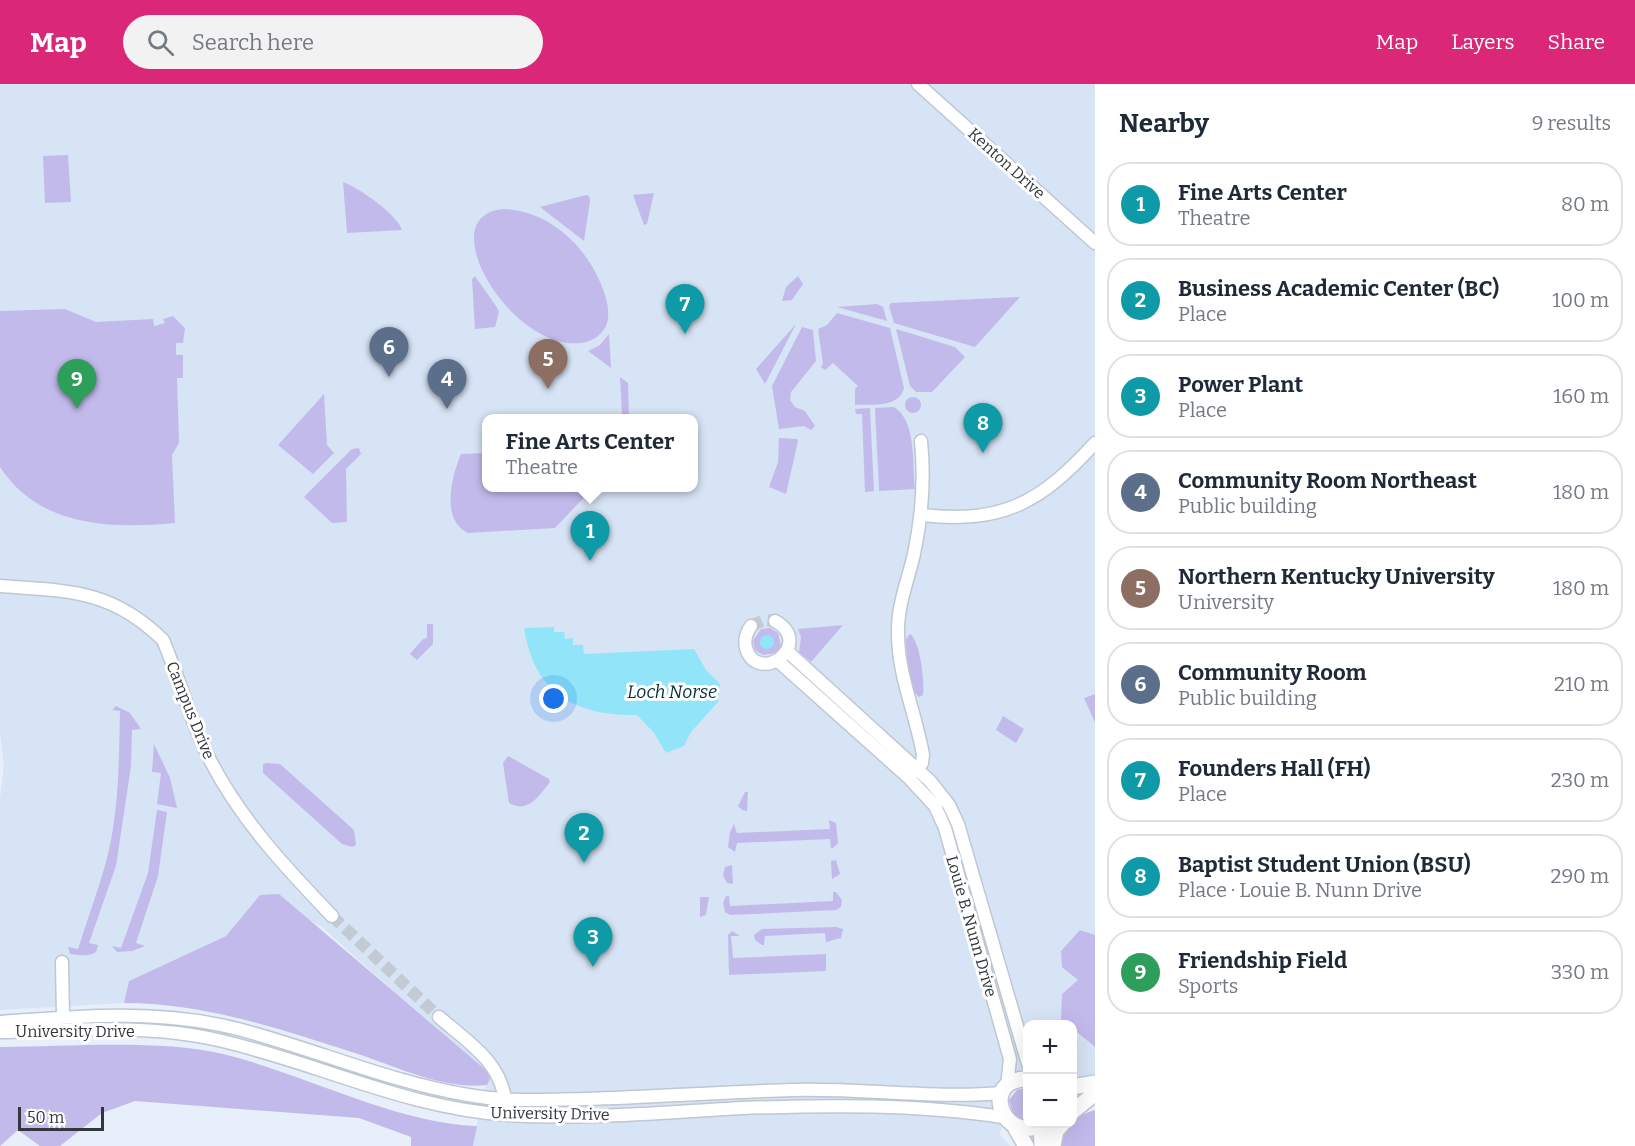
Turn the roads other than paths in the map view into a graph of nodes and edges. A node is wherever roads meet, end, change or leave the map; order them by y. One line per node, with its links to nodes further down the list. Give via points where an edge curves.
1 (918, 84): 2 (street, Kenton Drive)
2 (1095, 243)
3 (921, 441): 5 (street)
4 (1095, 443): 5 (street, via 1047,490 1018,506 980,516)
5 (922, 515): 11 (street, via 898,629 902,676 923,755)
6 (0, 586): 12 (street, Campus Drive, via 62,591 100,599 128,611 157,634 180,679 208,755 231,794 259,837)
7 (775, 621): 9 (street, via 786,631)
8 (751, 626): 10 (street, via 745,639 749,654 765,664)
9 (787, 651): 10 (street); 11 (street, Louie B. Nunn Drive)
10 (778, 661): 11 (street, Louie B. Nunn Drive)
11 (912, 773): 18 (street, Louie B. Nunn Drive, via 930,782 949,805 958,824); 21 (street, Louie B. Nunn Drive, via 945,828 1010,1059)
12 (332, 916)
13 (62, 962): 14 (street)
14 (63, 1017): 16 (street, University Drive); 24 (street, University Drive, via 133,1015 237,1029 419,1084)
15 (439, 1017): 24 (street, via 486,1058 502,1078)
16 (0, 1022)
17 (0, 1032): 26 (street, University Drive, via 188,1034 245,1046 413,1099)
18 (1023, 1047)
19 (1023, 1079): 21 (main road, University Drive, via 1015,1080)
20 (1077, 1088): 22 (main road)
21 (1005, 1089): 24 (street, University Drive, via 926,1094 834,1089); 27 (main road, via 999,1108)
22 (1094, 1090): 23 (main road); 25 (main road)
23 (1077, 1098)
24 (506, 1100): 26 (street)
25 (1077, 1107)
26 (507, 1115): 27 (street, University Drive, via 830,1106)
27 (1002, 1117): 31 (main road)
28 (1033, 1128): 31 (main road)
29 (1042, 1128): 33 (main road)
30 (1059, 1128): 34 (main road)
31 (1016, 1129): 32 (main road)
32 (1026, 1146)
33 (1042, 1146)
34 (1053, 1146)

